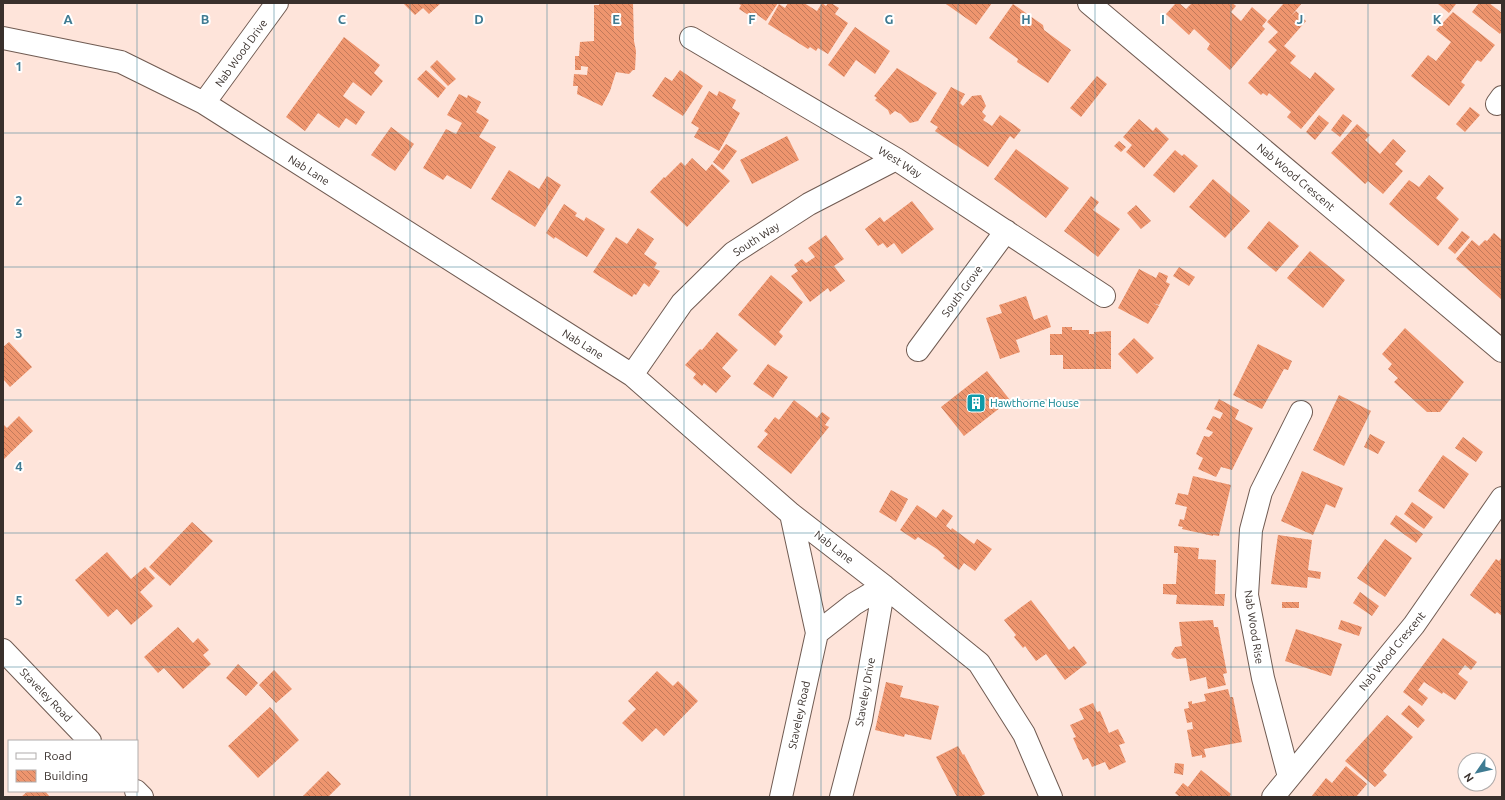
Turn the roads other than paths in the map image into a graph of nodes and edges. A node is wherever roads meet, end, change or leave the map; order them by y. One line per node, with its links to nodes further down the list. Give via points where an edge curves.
1 (277, 3): 5 (street, Nab Wood Drive)
2 (1089, 3): 10 (street, Nab Wood Crescent)
3 (3, 38): 5 (street, Nab Lane, via 121,62)
4 (691, 38): 6 (street, West Way)
5 (204, 103): 11 (street, Nab Lane)
6 (896, 159): 7 (street, West Way); 11 (street, South Way, via 809,204 733,253 682,303)
7 (1006, 231): 8 (street, West Way); 9 (street, South Grove)
8 (1104, 296)
9 (918, 350)
10 (1502, 351)
11 (632, 375): 14 (street, Nab Lane)
12 (1301, 412): 19 (street, Nab Wood Rise, via 1262,492 1250,530 1247,595 1263,678)
13 (1502, 498): 19 (street, Nab Wood Crescent, via 1414,625)
14 (791, 514): 15 (street, Nab Lane); 16 (street, Staveley Road)
15 (884, 586): 16 (street, via 854,604); 21 (street, Staveley Drive, via 861,720); 22 (street, Nab Lane, via 979,663 1024,734)
16 (817, 633): 20 (street, Staveley Road)
17 (3, 650): 18 (street, Staveley Road)
18 (89, 740)
19 (1289, 777): 23 (street, Nab Wood Crescent)
20 (781, 797)
21 (841, 797)
22 (1051, 797)
23 (1273, 797)

